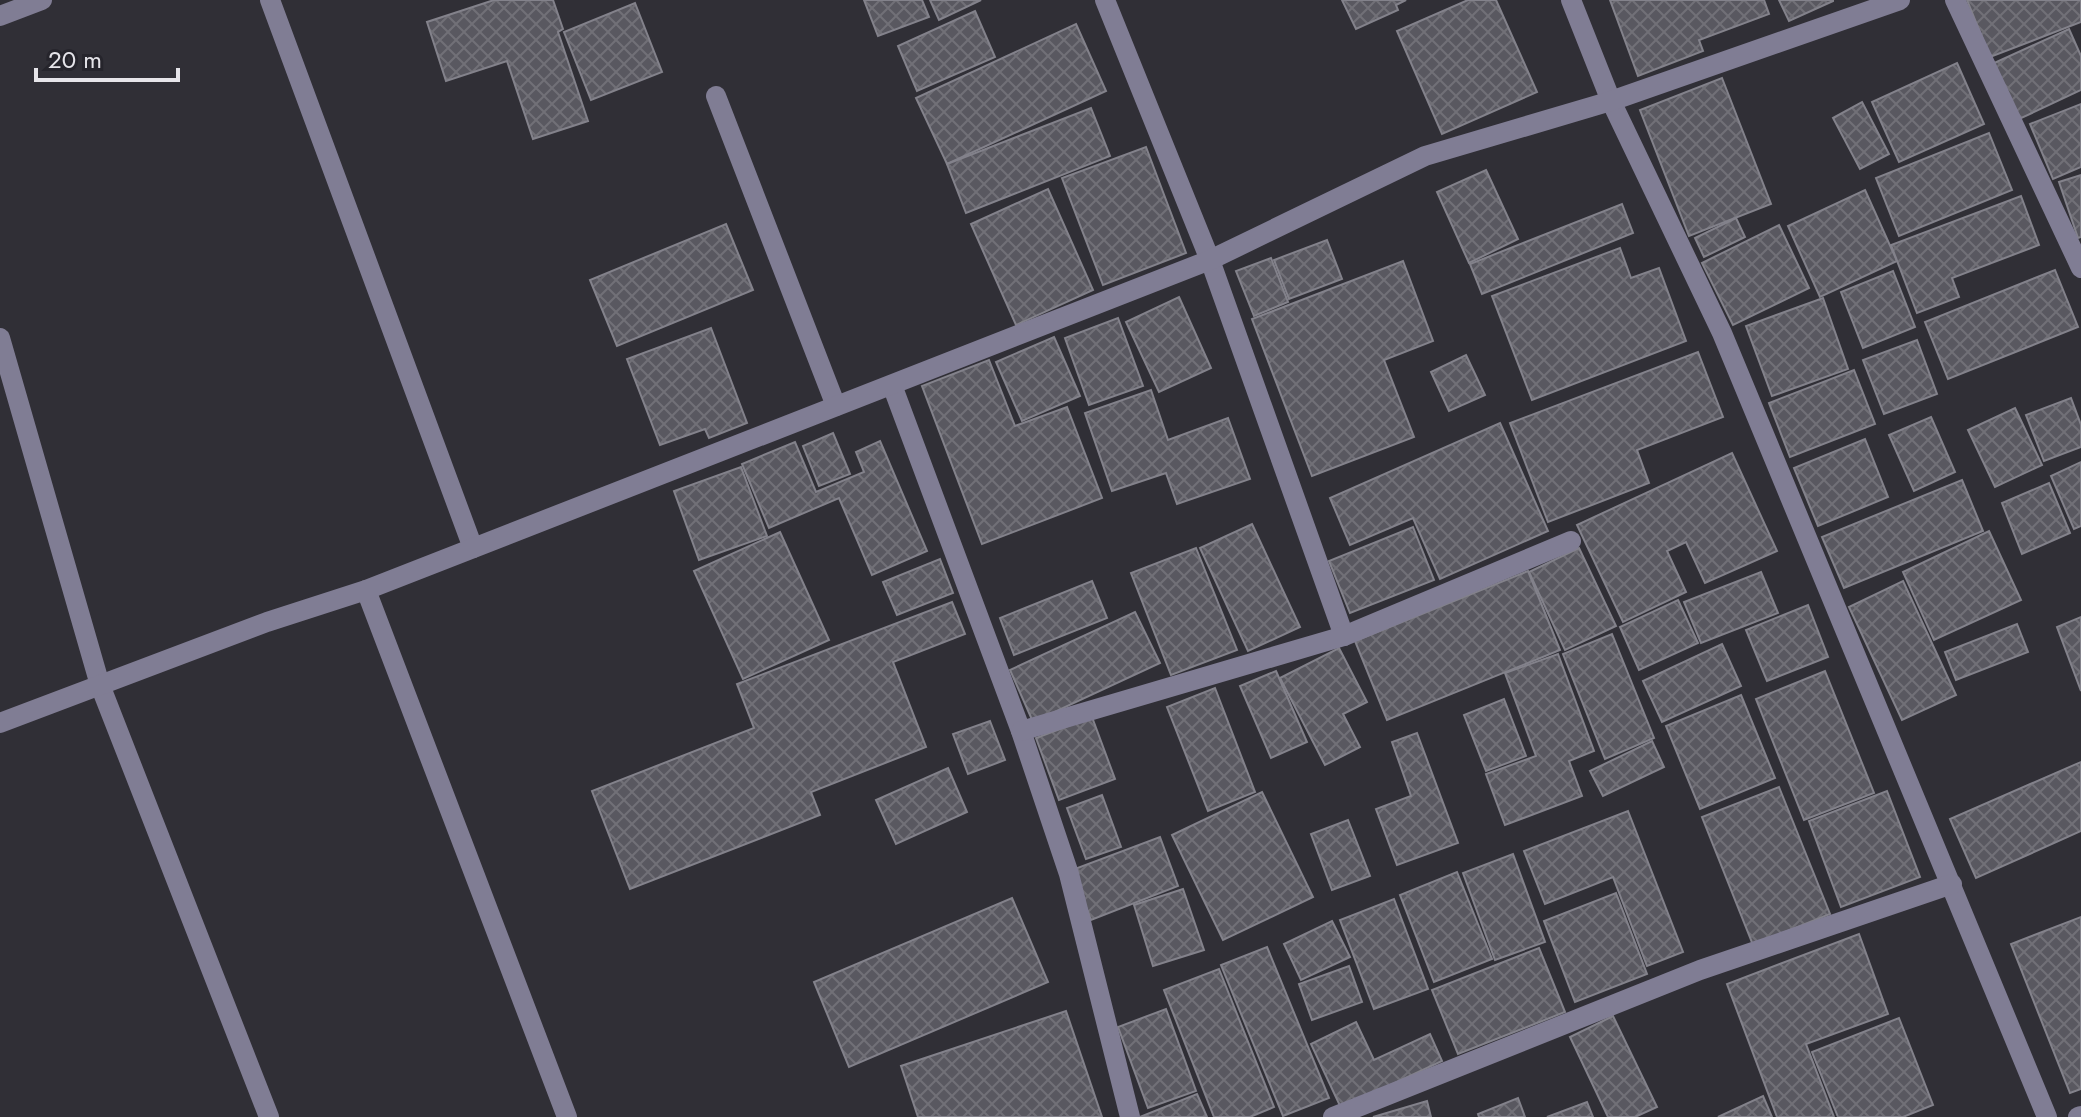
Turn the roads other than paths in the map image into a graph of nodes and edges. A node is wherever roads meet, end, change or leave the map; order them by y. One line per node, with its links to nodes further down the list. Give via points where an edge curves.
1 (42, 0): 7 (street)
2 (270, 0): 16 (street)
3 (1105, 0): 10 (street)
4 (1571, 0): 9 (street)
5 (1900, 0): 9 (street)
6 (1955, 0): 11 (street)
7 (0, 16)
8 (716, 96): 14 (street)
9 (1611, 101): 10 (street, via 1425,156); 22 (street, via 1722,333)
10 (1210, 260): 13 (street); 18 (street)
11 (2081, 268)
12 (0, 338): 19 (street)
13 (892, 385): 14 (street); 21 (street)
14 (836, 406): 16 (street)
15 (1571, 541): 18 (street)
16 (473, 548): 17 (street)
17 (366, 590): 19 (street); 24 (street)
18 (1344, 636): 21 (street)
19 (100, 685): 20 (street); 23 (street)
20 (0, 723)
21 (1021, 731): 25 (street, via 1069,874)
22 (1952, 884): 26 (street, via 1700,970); 27 (street)
23 (269, 1117)
24 (567, 1117)
25 (1130, 1117)
26 (1333, 1117)
27 (2047, 1117)

